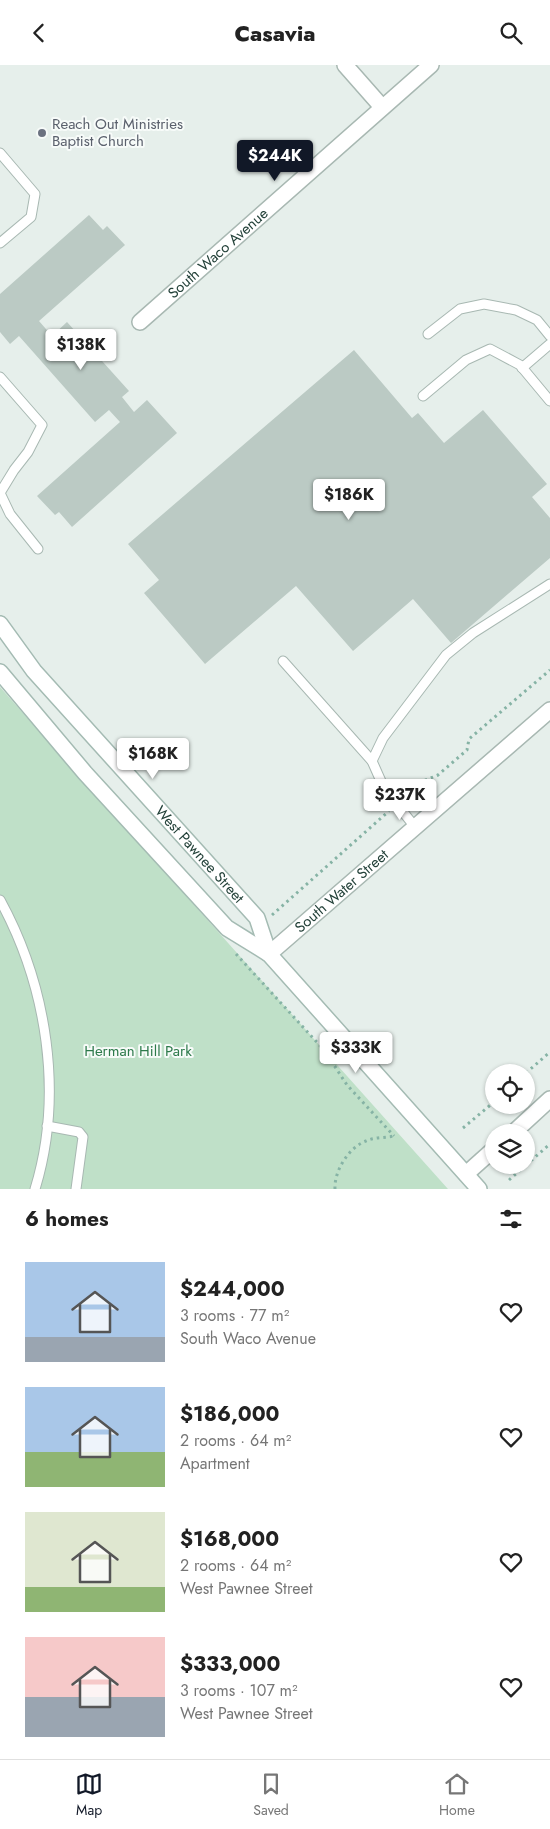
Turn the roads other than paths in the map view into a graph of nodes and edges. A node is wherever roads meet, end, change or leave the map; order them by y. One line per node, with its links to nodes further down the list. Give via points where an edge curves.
1 (345, 65): 3 (main road)
2 (431, 65): 3 (main road, South Waco Avenue)
3 (382, 107): 6 (main road, South Waco Avenue)
4 (0, 153): 5 (lane, via 34,194 31,217)
5 (0, 243)
6 (140, 322)
7 (428, 334): 8 (lane, via 460,309 484,304 516,310 537,320)
8 (550, 336)
9 (550, 344): 10 (lane)
10 (522, 368): 12 (lane, via 490,349 466,360); 13 (lane)
11 (0, 377): 14 (lane, via 42,425 0,493 10,514)
12 (424, 396)
13 (550, 401)
14 (38, 549)
15 (550, 584): 20 (lane, via 473,633 446,655 383,738)
16 (0, 624): 23 (main road, West Pawnee Street, via 34,671 257,918)
17 (282, 661): 20 (lane)
18 (0, 673): 23 (main road, West Pawnee Street, via 85,773 227,928)
19 (550, 709): 21 (main road, South Water Street)
20 (372, 761): 21 (lane, via 384,788)
21 (415, 827): 23 (main road, South Water Street)
22 (0, 900): 26 (lane, via 32,974 45,1024 49,1066)
23 (269, 954): 28 (main road, West Pawnee Street)
24 (550, 1099): 25 (main road)
25 (523, 1124)
26 (47, 1126): 29 (lane); 30 (lane, via 79,1132 83,1137)
27 (485, 1157): 28 (main road)
28 (466, 1175): 31 (main road, West Pawnee Street)
29 (35, 1189)
30 (76, 1189)
31 (479, 1189)

